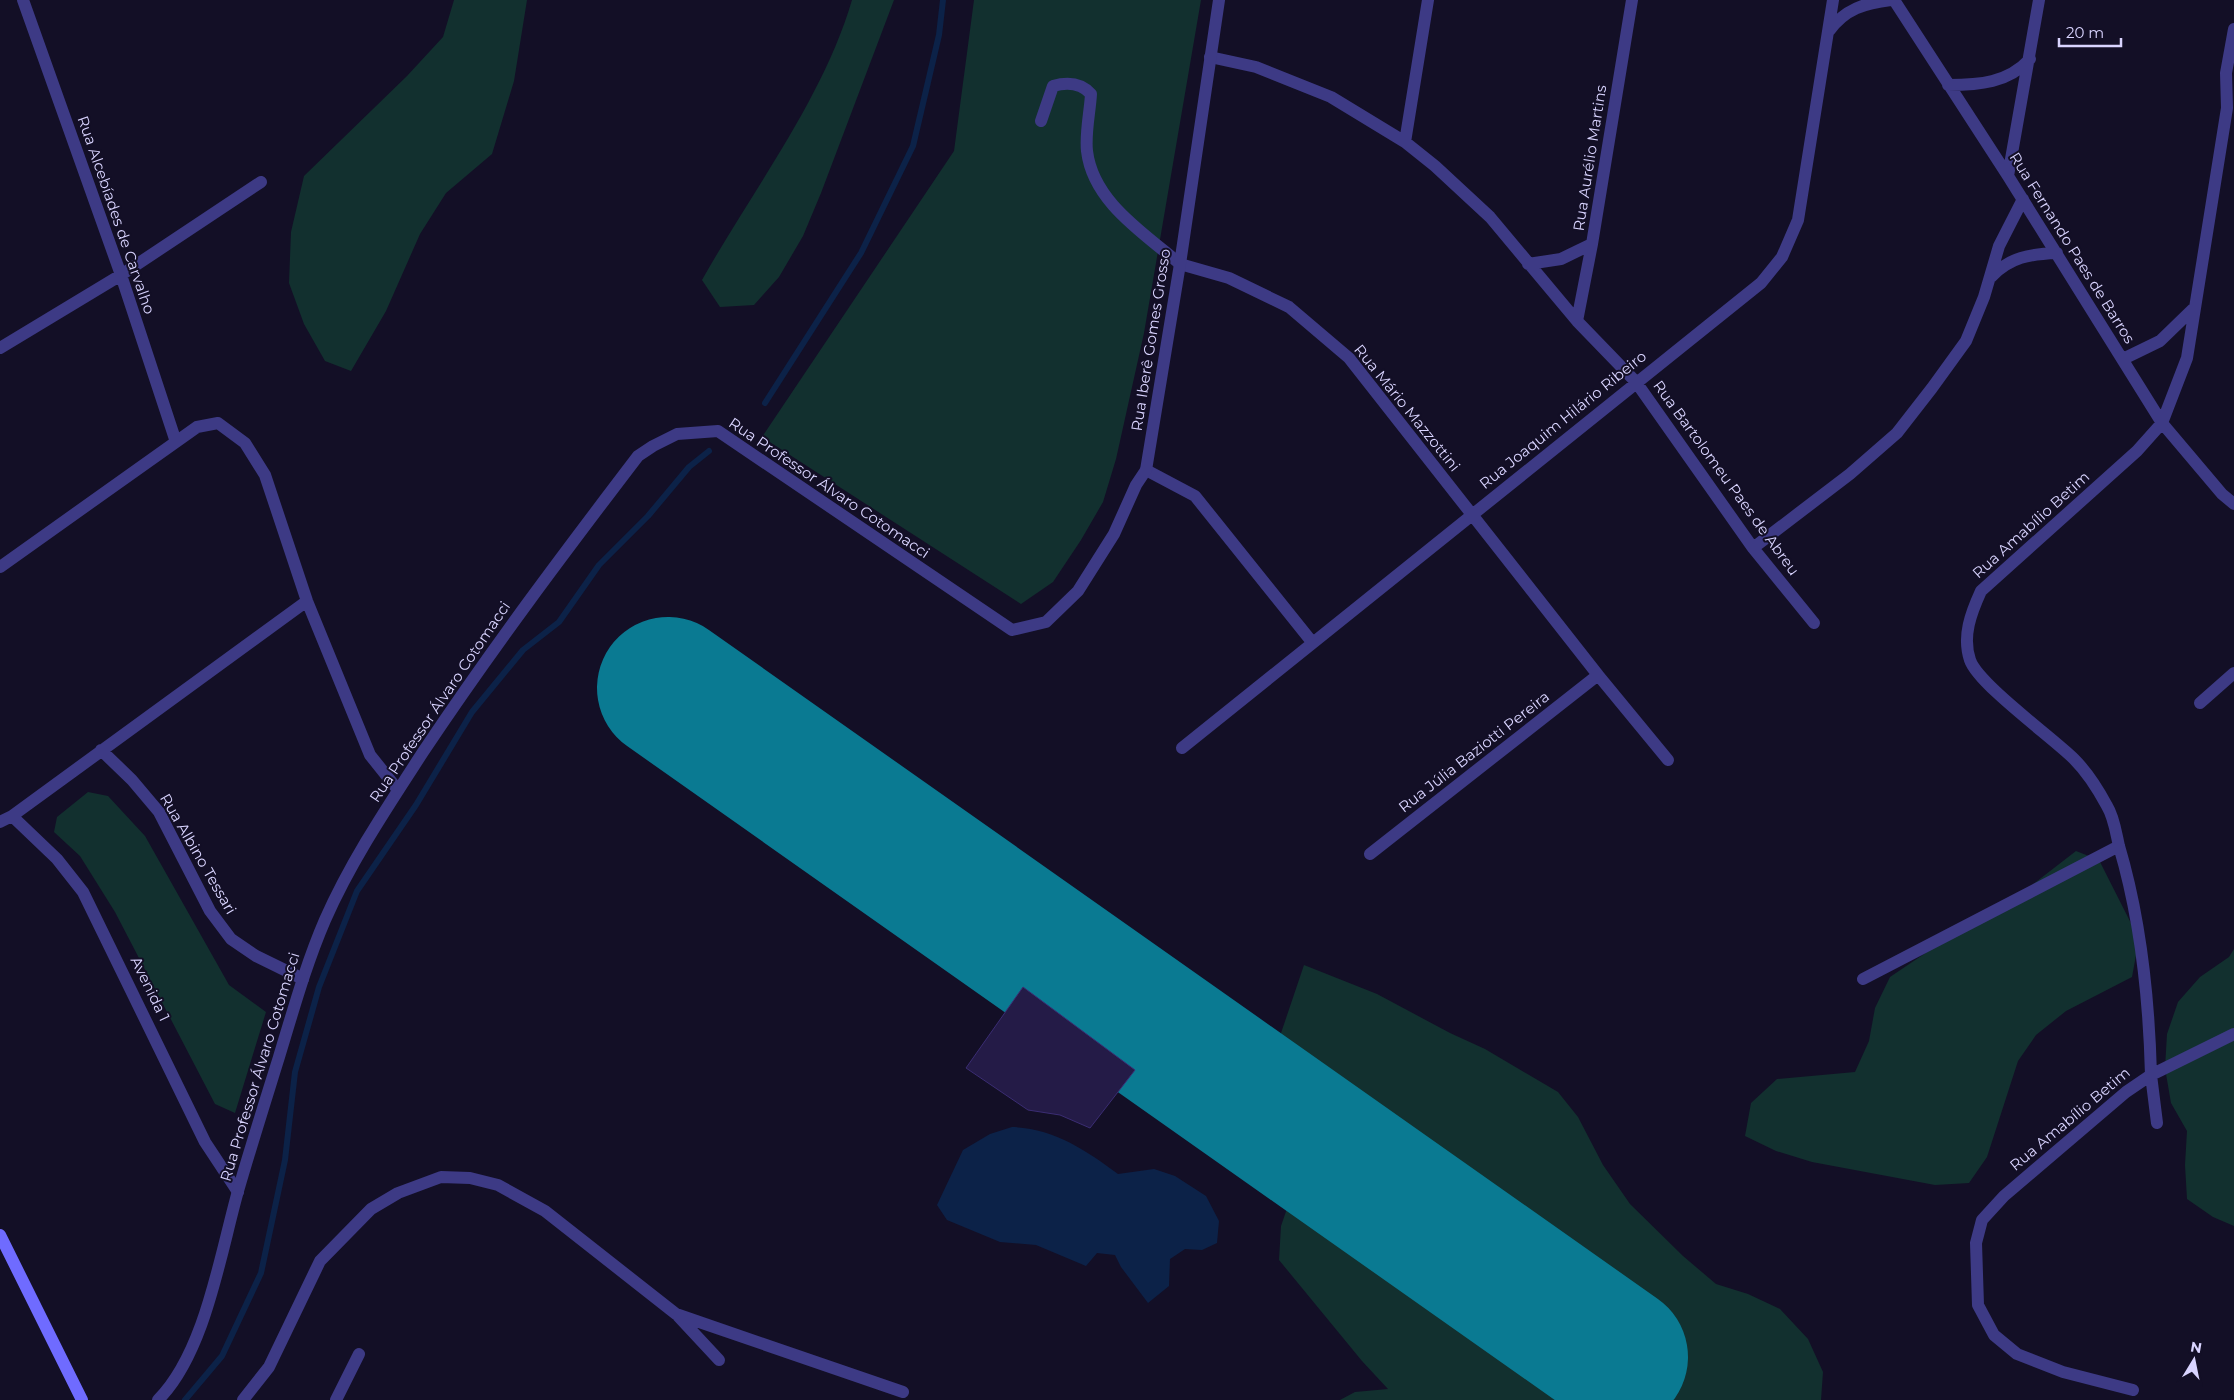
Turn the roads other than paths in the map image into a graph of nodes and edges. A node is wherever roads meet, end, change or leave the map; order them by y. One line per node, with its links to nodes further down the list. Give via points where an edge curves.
1 (23, 0): 24 (street, Rua Alcebíades de Carvalho)
2 (1219, 0): 10 (street, Rua Iberê Gomes Grosso)
3 (1428, 0): 16 (street)
4 (1632, 0): 20 (street, Rua Aurélio Martins)
5 (1833, 0): 9 (street, Rua Joaquim Hilário Ribeiro)
6 (1893, 0): 9 (street, via 1854,8); 13 (street, Rua Fernando Paes de Barros)
7 (2039, 0): 11 (street)
8 (2234, 29): 12 (street, Rua Amabílio Betim)
9 (1828, 33): 30 (street, Rua Joaquim Hilário Ribeiro, via 1798,220 1782,257 1761,283)
10 (1210, 57): 16 (street, Rua Bartolomeu Paes de Abreu, via 1256,67 1331,97); 22 (street, Rua Iberê Gomes Grosso)
11 (2030, 59): 13 (street, via 2004,78 1979,85); 17 (street)
12 (2230, 74): 14 (street, Rua Amabílio Betim)
13 (1948, 85): 17 (street, Rua Fernando Paes de Barros)
14 (2230, 103): 26 (street, Rua Amabílio Betim)
15 (1041, 121): 22 (street, Rua Mário Mazzottini, via 1053,86 1064,83 1084,86 1091,94 1087,151 1096,182 1114,208)
16 (1405, 142): 23 (street, Rua Bartolomeu Paes de Abreu, via 1490,218)
17 (2008, 176): 19 (street, Rua Fernando Paes de Barros)
18 (261, 182): 24 (street)
19 (2023, 199): 21 (street, Rua Fernando Paes de Barros); 25 (street, via 1999,246)
20 (1592, 244): 23 (street, via 1561,259); 27 (street, Rua Aurélio Martins)
21 (2056, 253): 25 (street, via 2019,257 2002,266); 29 (street, Rua Fernando Paes de Barros)
22 (1180, 264): 33 (street, Rua Iberê Gomes Grosso); 35 (street, Rua Mário Mazzottini, via 1229,278 1289,307 1349,358)
23 (1528, 264): 27 (street, Rua Bartolomeu Paes de Abreu)
24 (121, 275): 28 (street); 32 (street, Rua Alcebíades de Carvalho)
25 (1988, 280): 36 (street, via 1966,341 1897,433 1850,474)
26 (2194, 309): 29 (street, via 2160,341); 31 (street, Rua Amabílio Betim, via 2187,358)
27 (1577, 321): 30 (street, Rua Bartolomeu Paes de Abreu)
28 (0, 348)
29 (2123, 358): 31 (street, Rua Fernando Paes de Barros)
30 (1636, 382): 35 (street, Rua Joaquim Hilário Ribeiro); 36 (street, Rua Bartolomeu Paes de Abreu)
31 (2162, 423): 34 (street, Rua Fernando Paes de Barros); 51 (street, Rua Amabílio Betim, via 2137,451 1981,591 1971,613 1966,640 1970,662 1990,685 2076,760 2108,807)
32 (176, 442): 37 (street); 38 (street, via 197,427 218,424 245,444 265,475)
33 (1146, 470): 40 (street, Rua Iberê Gomes Grosso, via 1114,534 1078,591 1046,622); 41 (street, via 1195,496)
34 (2234, 504)
35 (1473, 514): 41 (street, Rua Joaquim Hilário Ribeiro); 43 (street, Rua Mário Mazzottini)
36 (1753, 548): 39 (street, Rua Bartolomeu Paes de Abreu)
37 (0, 568)
38 (307, 601): 46 (street); 48 (street, via 370,754)
39 (1814, 623)
40 (1012, 630): 48 (street, Rua Professor Álvaro Cotomacci, via 718,431 677,434 638,456 530,597)
41 (1312, 642): 45 (street, Rua Joaquim Hilário Ribeiro)
42 (2234, 673): 44 (street)
43 (1598, 675): 47 (street, Rua Mário Mazzottini); 52 (street, Rua Júlia Baziotti Pereira)
44 (2200, 703)
45 (1182, 748)
46 (101, 750): 49 (street); 53 (street, Rua Albino Tessari, via 132,780 158,812 210,911 231,939 256,956)
47 (1668, 760)
48 (398, 790): 53 (street, Rua Professor Álvaro Cotomacci, via 326,918)
49 (12, 816): 50 (street); 58 (street, Avenida 1, via 57,859 84,892 205,1142)
50 (0, 822)
51 (2120, 846): 54 (street); 56 (street, Rua Amabílio Betim, via 2142,950)
52 (1370, 854)
53 (303, 979): 58 (street, Rua Professor Álvaro Cotomacci)
54 (1863, 979)
55 (2234, 1034): 56 (street)
56 (2151, 1075): 57 (street); 63 (street, Rua Amabílio Betim, via 2126,1092 2004,1196 1982,1220 1976,1243 1978,1305 1994,1335 2017,1354 2054,1369)
57 (2157, 1123)
58 (238, 1192): 66 (street, Rua Professor Álvaro Cotomacci, via 191,1350 171,1387)
59 (0, 1235): 65 (main road)
60 (676, 1314): 62 (street); 64 (street); 67 (street, via 545,1211 498,1185 470,1178 441,1178 398,1193 371,1209 320,1261 269,1367)
61 (359, 1354): 68 (street)
62 (719, 1360)
63 (2133, 1390)
64 (903, 1392)
65 (82, 1400)
66 (158, 1400)
67 (243, 1400)
68 (336, 1400)

